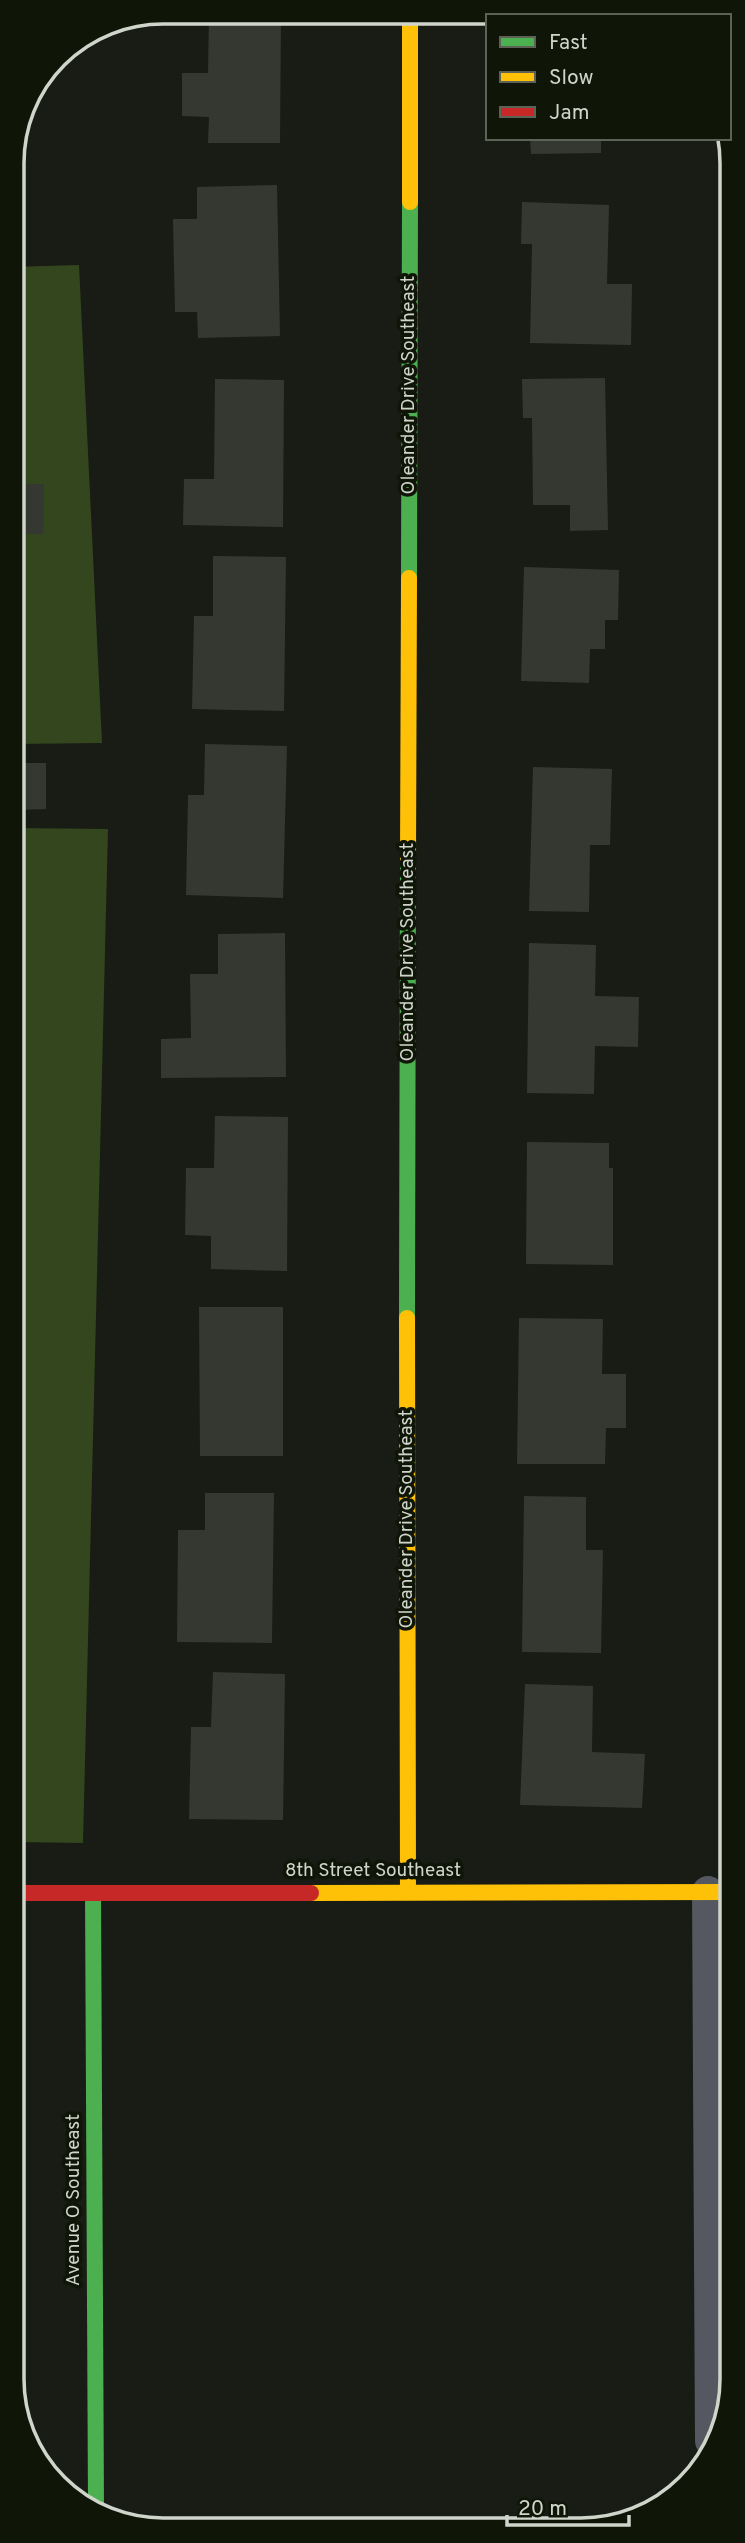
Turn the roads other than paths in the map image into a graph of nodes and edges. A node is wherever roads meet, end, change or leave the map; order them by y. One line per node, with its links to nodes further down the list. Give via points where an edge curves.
1 (410, 24): 2 (street, Oleander Drive Southeast)
2 (408, 1891): 3 (street, 8th Street Southeast); 5 (street, 8th Street Southeast)
3 (720, 1892): 6 (street)
4 (24, 1893): 5 (street, 8th Street Southeast)
5 (93, 1893): 7 (street, Avenue O Southeast)
6 (711, 2429)
7 (96, 2501)

